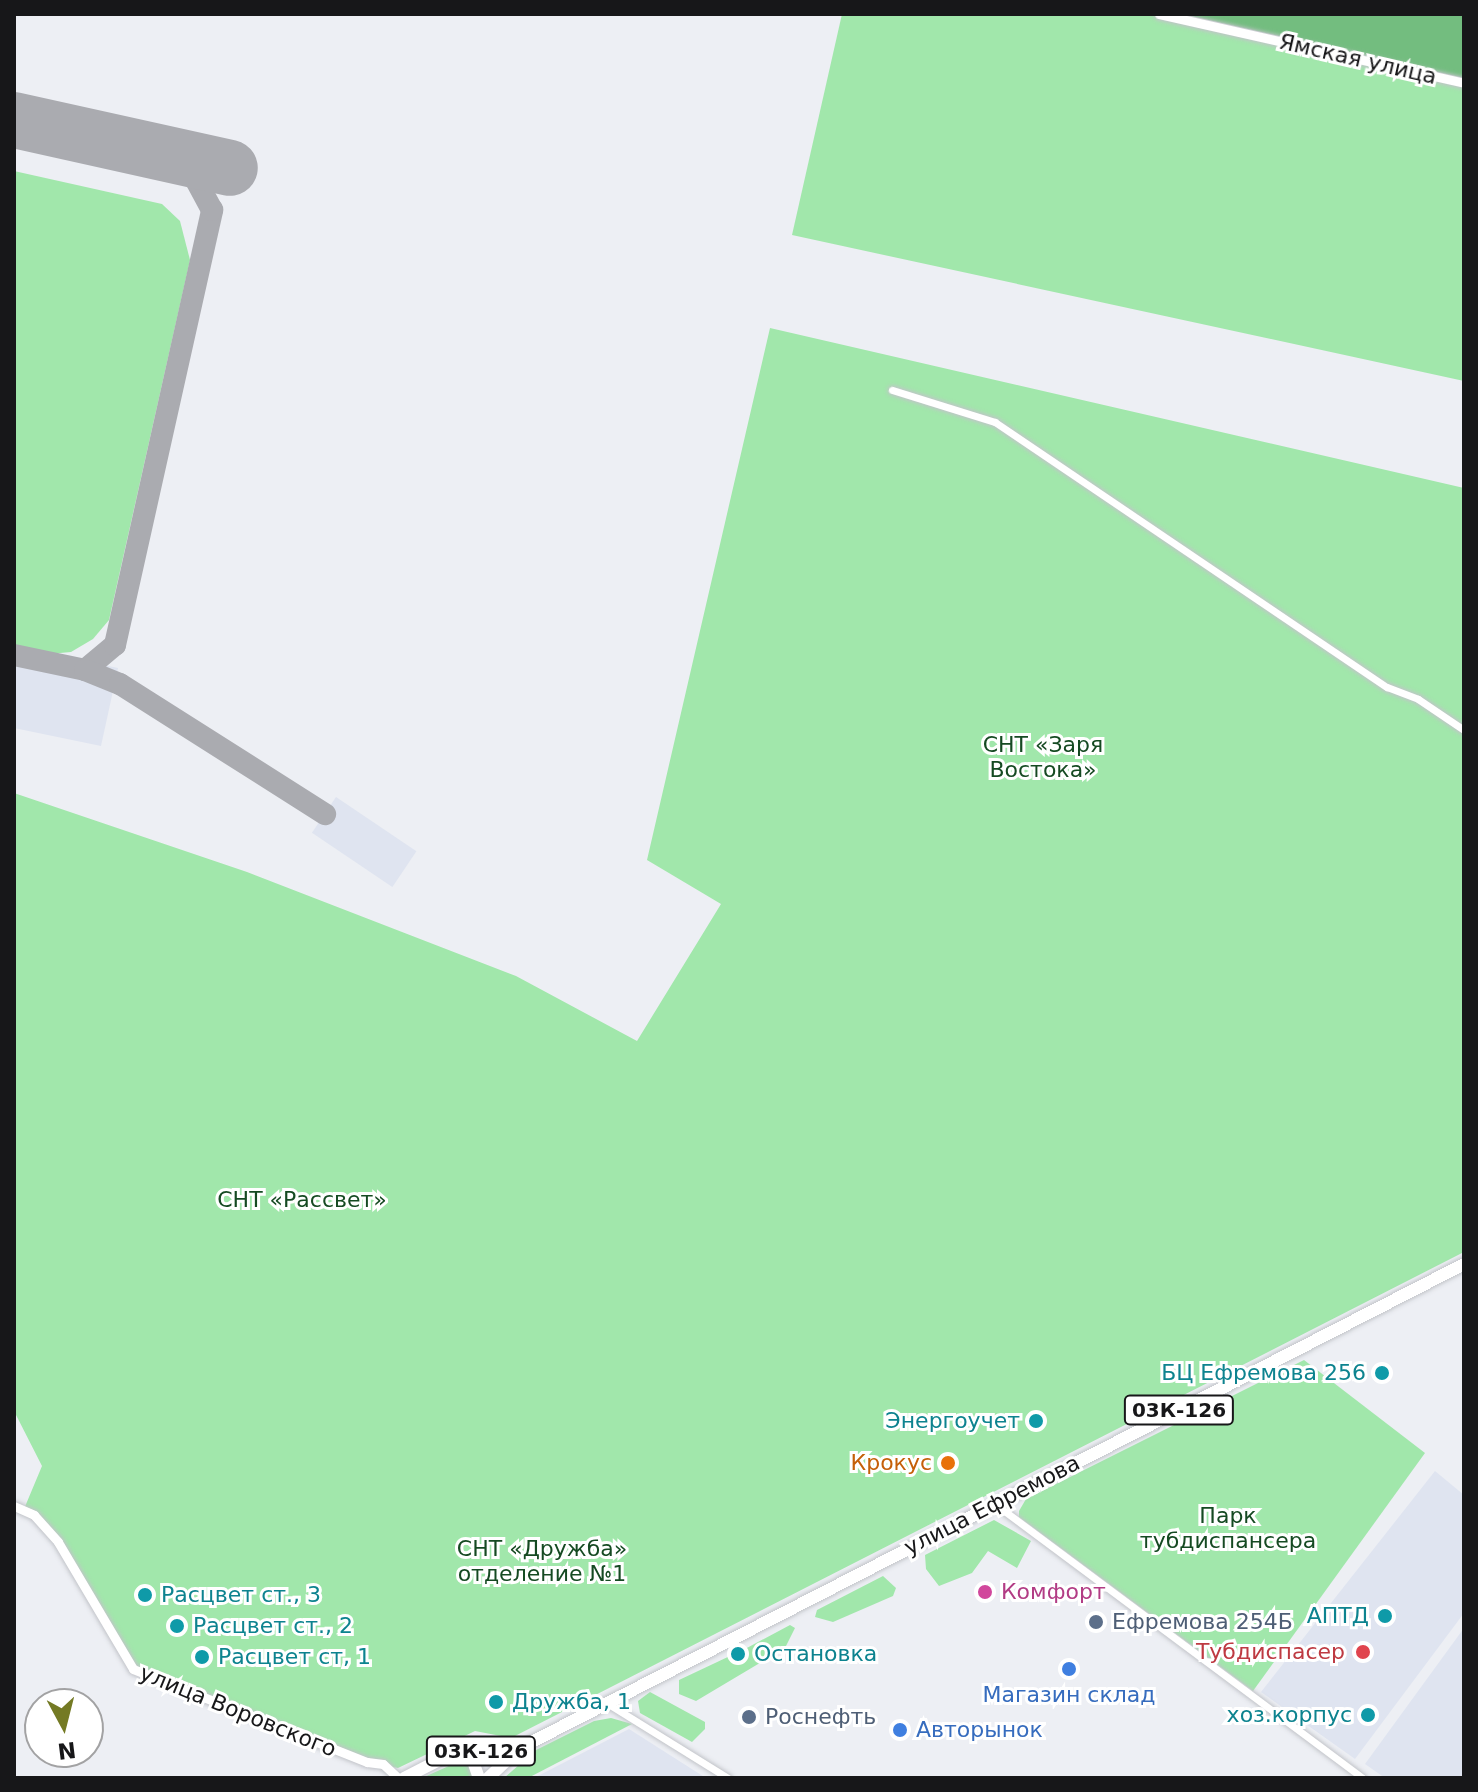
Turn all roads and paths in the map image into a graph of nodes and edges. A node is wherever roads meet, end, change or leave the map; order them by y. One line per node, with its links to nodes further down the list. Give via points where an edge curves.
1 (1159, 14): 2 (street, Ямская улица)
2 (1464, 83)
3 (892, 390): 4 (street, via 995,422 1383,684 1418,699)
4 (1464, 730)
5 (1464, 1264): 6 (main road, улица Ефремова / 03К-126)
6 (994, 1504): 8 (main road, улица Ефремова / 03К-126); 15 (street)
7 (14, 1506): 11 (street, улица Воровского, via 34,1515 58,1542 133,1669 383,1764)
8 (607, 1703): 9 (main road, улица Ефремова / 03К-126); 14 (street)
9 (520, 1748): 10 (main road, улица Ефремова / 03К-126); 13 (main road, улица Ефремова / 03К-126)
10 (463, 1754): 11 (main road, улица Ефремова / 03К-126); 12 (main road, 03К-126, via 473,1761)
11 (401, 1778)
12 (479, 1778)
13 (488, 1778)
14 (728, 1778)
15 (1362, 1778)

